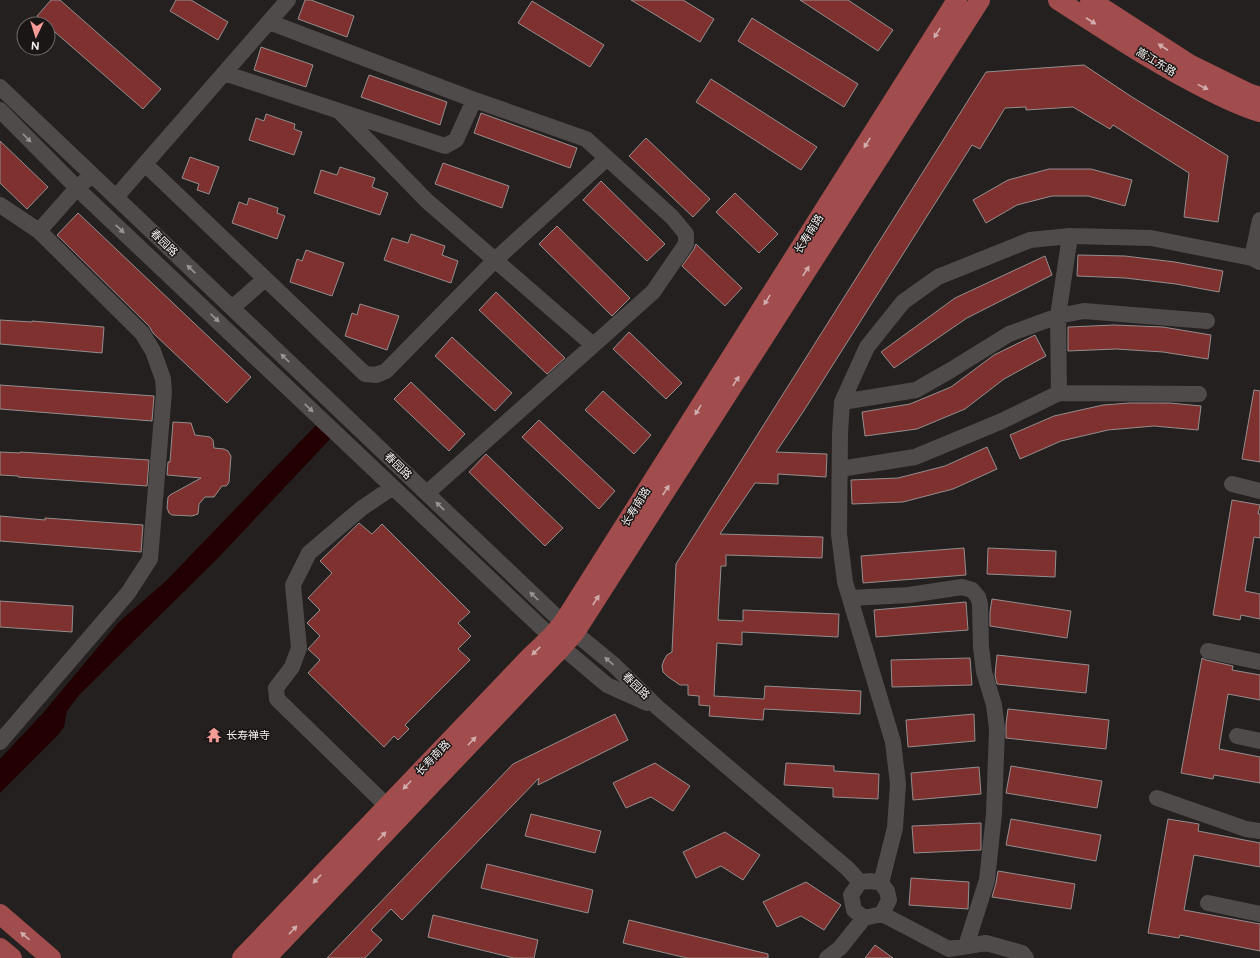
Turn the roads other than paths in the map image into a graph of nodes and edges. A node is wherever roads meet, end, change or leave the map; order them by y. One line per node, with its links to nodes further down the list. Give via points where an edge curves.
1 (288, 0): 6 (street)
2 (957, 0): 39 (main road, 长寿南路, one-way to 39)
3 (980, 0): 39 (main road, 长寿南路, one-way to 3)
4 (1058, 0): 13 (main road, 嵩江东路, one-way to 13, via 1163,67 1244,107)
5 (1090, 0): 9 (main road, 嵩江东路, one-way to 5, via 1189,64)
6 (269, 22): 7 (street); 10 (street)
7 (224, 73): 12 (street); 15 (street)
8 (0, 87): 16 (street, 春园路)
9 (1260, 97)
10 (472, 99): 12 (street, via 456,140 445,146); 14 (street, via 586,139)
11 (0, 110): 17 (street, 春园路, one-way to 17)
12 (339, 111): 23 (street, via 427,201)
13 (1260, 112)
14 (606, 158): 23 (street); 29 (street, via 672,217 686,234 686,244 653,292)
15 (145, 164): 18 (street); 25 (street)
16 (93, 175): 17 (street); 18 (street, 春园路)
17 (78, 188): 21 (street); 35 (street, 春园路, one-way to 35)
18 (116, 197): 26 (street, 春园路, one-way to 18)
19 (0, 205): 21 (street)
20 (1260, 220): 24 (street)
21 (39, 231): 45 (street, via 142,333 153,351 161,372 164,392 150,559 128,593)
22 (1070, 236): 24 (street, via 1151,238); 27 (street); 32 (street, via 1030,240 938,277 903,302 867,347)
23 (495, 260): 25 (street, via 386,371 376,375 366,374); 29 (street)
24 (1256, 260)
25 (265, 279): 26 (street)
26 (232, 308): 37 (street, 春园路, one-way to 26)
27 (1058, 316): 28 (street, via 1084,311); 30 (street); 32 (street, via 1009,334 916,390)
28 (1207, 321)
29 (593, 345): 37 (street)
30 (1059, 393): 31 (street); 33 (street, via 1002,421 915,457)
31 (1199, 394)
32 (842, 402): 33 (street)
33 (840, 468): 38 (street, via 839,534 845,582)
34 (1232, 484): 36 (street)
35 (393, 487): 39 (street, 春园路); 47 (street, via 362,508 309,553 293,585 299,648 292,668 276,688 277,699)
36 (1260, 491)
37 (427, 493): 39 (street, 春园路, one-way to 37)
38 (850, 598): 50 (street, via 893,742 898,784 895,828); 56 (street, via 909,595 962,587 972,590 978,597 984,672 994,705 997,729 994,814 987,880)
39 (562, 635): 42 (street, 春园路, one-way to 39, via 614,665); 42 (street, 春园路, via 607,685); 47 (main road, 长寿南路, one-way to 47, via 530,657); 62 (main road, 长寿南路, one-way to 39)
40 (1208, 651): 41 (street)
41 (1260, 662)
42 (657, 707): 49 (street, via 847,868)
43 (1236, 736): 44 (street)
44 (1260, 741)
45 (0, 742)
46 (1157, 798): 48 (street, via 1246,829)
47 (387, 806): 61 (main road, 长寿南路, one-way to 61)
48 (1260, 831)
49 (860, 882): 50 (street); 55 (street, via 851,895 854,910)
50 (881, 883): 53 (street, via 888,891 889,900)
51 (1208, 903): 54 (street)
52 (0, 914): 60 (main road, one-way to 52)
53 (882, 914): 55 (street); 58 (street)
54 (1260, 914)
55 (864, 918): 63 (street, via 840,948)
56 (966, 946): 58 (street); 64 (street, via 986,943 1022,953)
57 (0, 948): 59 (main road)
58 (947, 954)
59 (12, 958)
60 (51, 958)
61 (242, 958)
62 (266, 958)
63 (826, 958)
64 (1026, 958)

